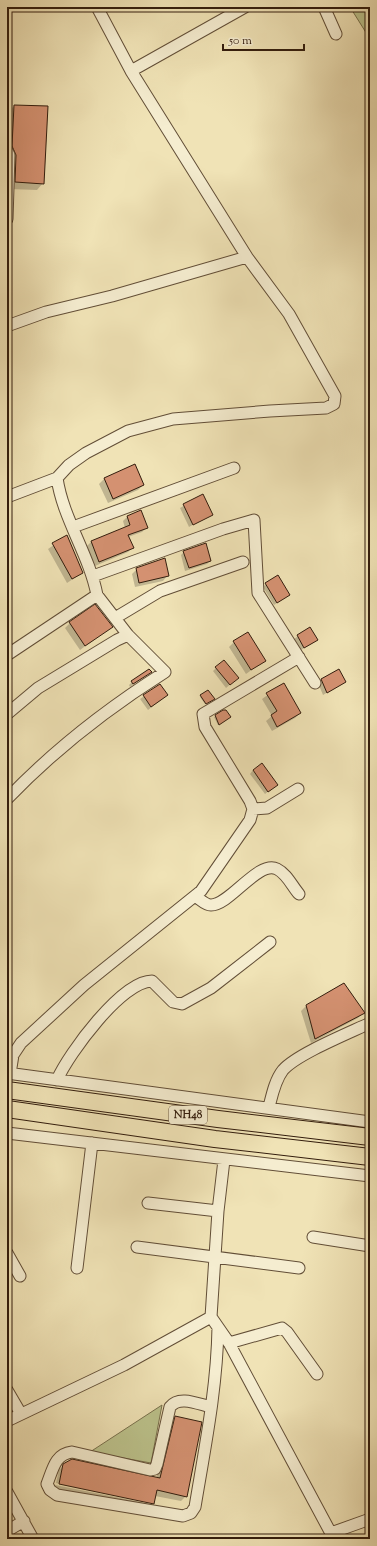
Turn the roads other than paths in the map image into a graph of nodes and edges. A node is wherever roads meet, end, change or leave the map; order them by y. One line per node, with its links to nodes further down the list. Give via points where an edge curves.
1 (97, 7): 5 (street)
2 (245, 7): 5 (street)
3 (324, 7): 4 (street)
4 (336, 34)
5 (131, 71): 8 (street)
6 (7, 151): 7 (street)
7 (7, 219)
8 (247, 257): 9 (street, via 46,312); 11 (street, via 293,321 335,396 334,404 326,408 173,419 128,431 86,453)
9 (7, 326)
10 (234, 468): 13 (street)
11 (58, 478): 12 (street); 13 (street, via 60,498)
12 (7, 497)
13 (73, 527): 15 (street)
14 (243, 562): 17 (street, via 160,591)
15 (93, 576): 16 (street); 20 (street, via 254,520 258,593)
16 (97, 595): 17 (street); 19 (street)
17 (115, 618): 18 (street)
18 (128, 635): 22 (street, via 38,688); 24 (street, via 165,672 112,707 24,781)
19 (7, 655)
20 (299, 656): 21 (street); 25 (street, via 203,714 205,727)
21 (315, 683)
22 (7, 714)
23 (298, 789): 25 (street, via 267,808)
24 (7, 800)
25 (253, 809): 27 (street, via 250,820)
26 (299, 894): 27 (street, via 284,873 275,868 266,869 255,875 216,904 206,904)
27 (195, 896): 30 (street, via 84,985 21,1043 12,1055)
28 (270, 942): 31 (street, via 211,988 182,1004 173,1002 152,981 144,981 127,992 92,1027)
29 (370, 1023): 33 (street, via 295,1059 283,1071 273,1091)
30 (8, 1074): 31 (street)
31 (57, 1080): 33 (street)
32 (7, 1090): 37 (highway, NH48)
33 (269, 1107): 35 (street)
34 (7, 1109): 39 (highway, NH48, via 215,1139)
35 (370, 1122)
36 (7, 1133): 38 (street)
37 (370, 1137)
38 (92, 1144): 40 (street); 49 (street)
39 (370, 1157)
40 (224, 1160): 41 (street); 43 (street)
41 (370, 1176)
42 (148, 1203): 43 (street)
43 (218, 1211): 48 (street)
44 (313, 1237): 45 (street)
45 (370, 1246)
46 (137, 1247): 48 (street)
47 (7, 1253): 51 (street)
48 (214, 1257): 50 (street); 52 (street)
49 (77, 1268)
50 (299, 1268)
51 (20, 1276)
52 (211, 1317): 53 (street); 58 (street, via 124,1365)
53 (218, 1327): 54 (street); 57 (street, via 218,1358)
54 (230, 1343): 55 (street, via 282,1328); 64 (street)
55 (317, 1374)
56 (7, 1390): 58 (street)
57 (211, 1407): 57 (street, via 195,1506 191,1513 183,1516 57,1495 47,1484 57,1458 64,1453 72,1452 155,1469 170,1407 174,1402 181,1400)
58 (22, 1414): 59 (street)
59 (7, 1421)
60 (7, 1492): 62 (street)
61 (370, 1519): 64 (street)
62 (24, 1521): 63 (street); 65 (street)
63 (7, 1531)
64 (333, 1536)
65 (33, 1539)

